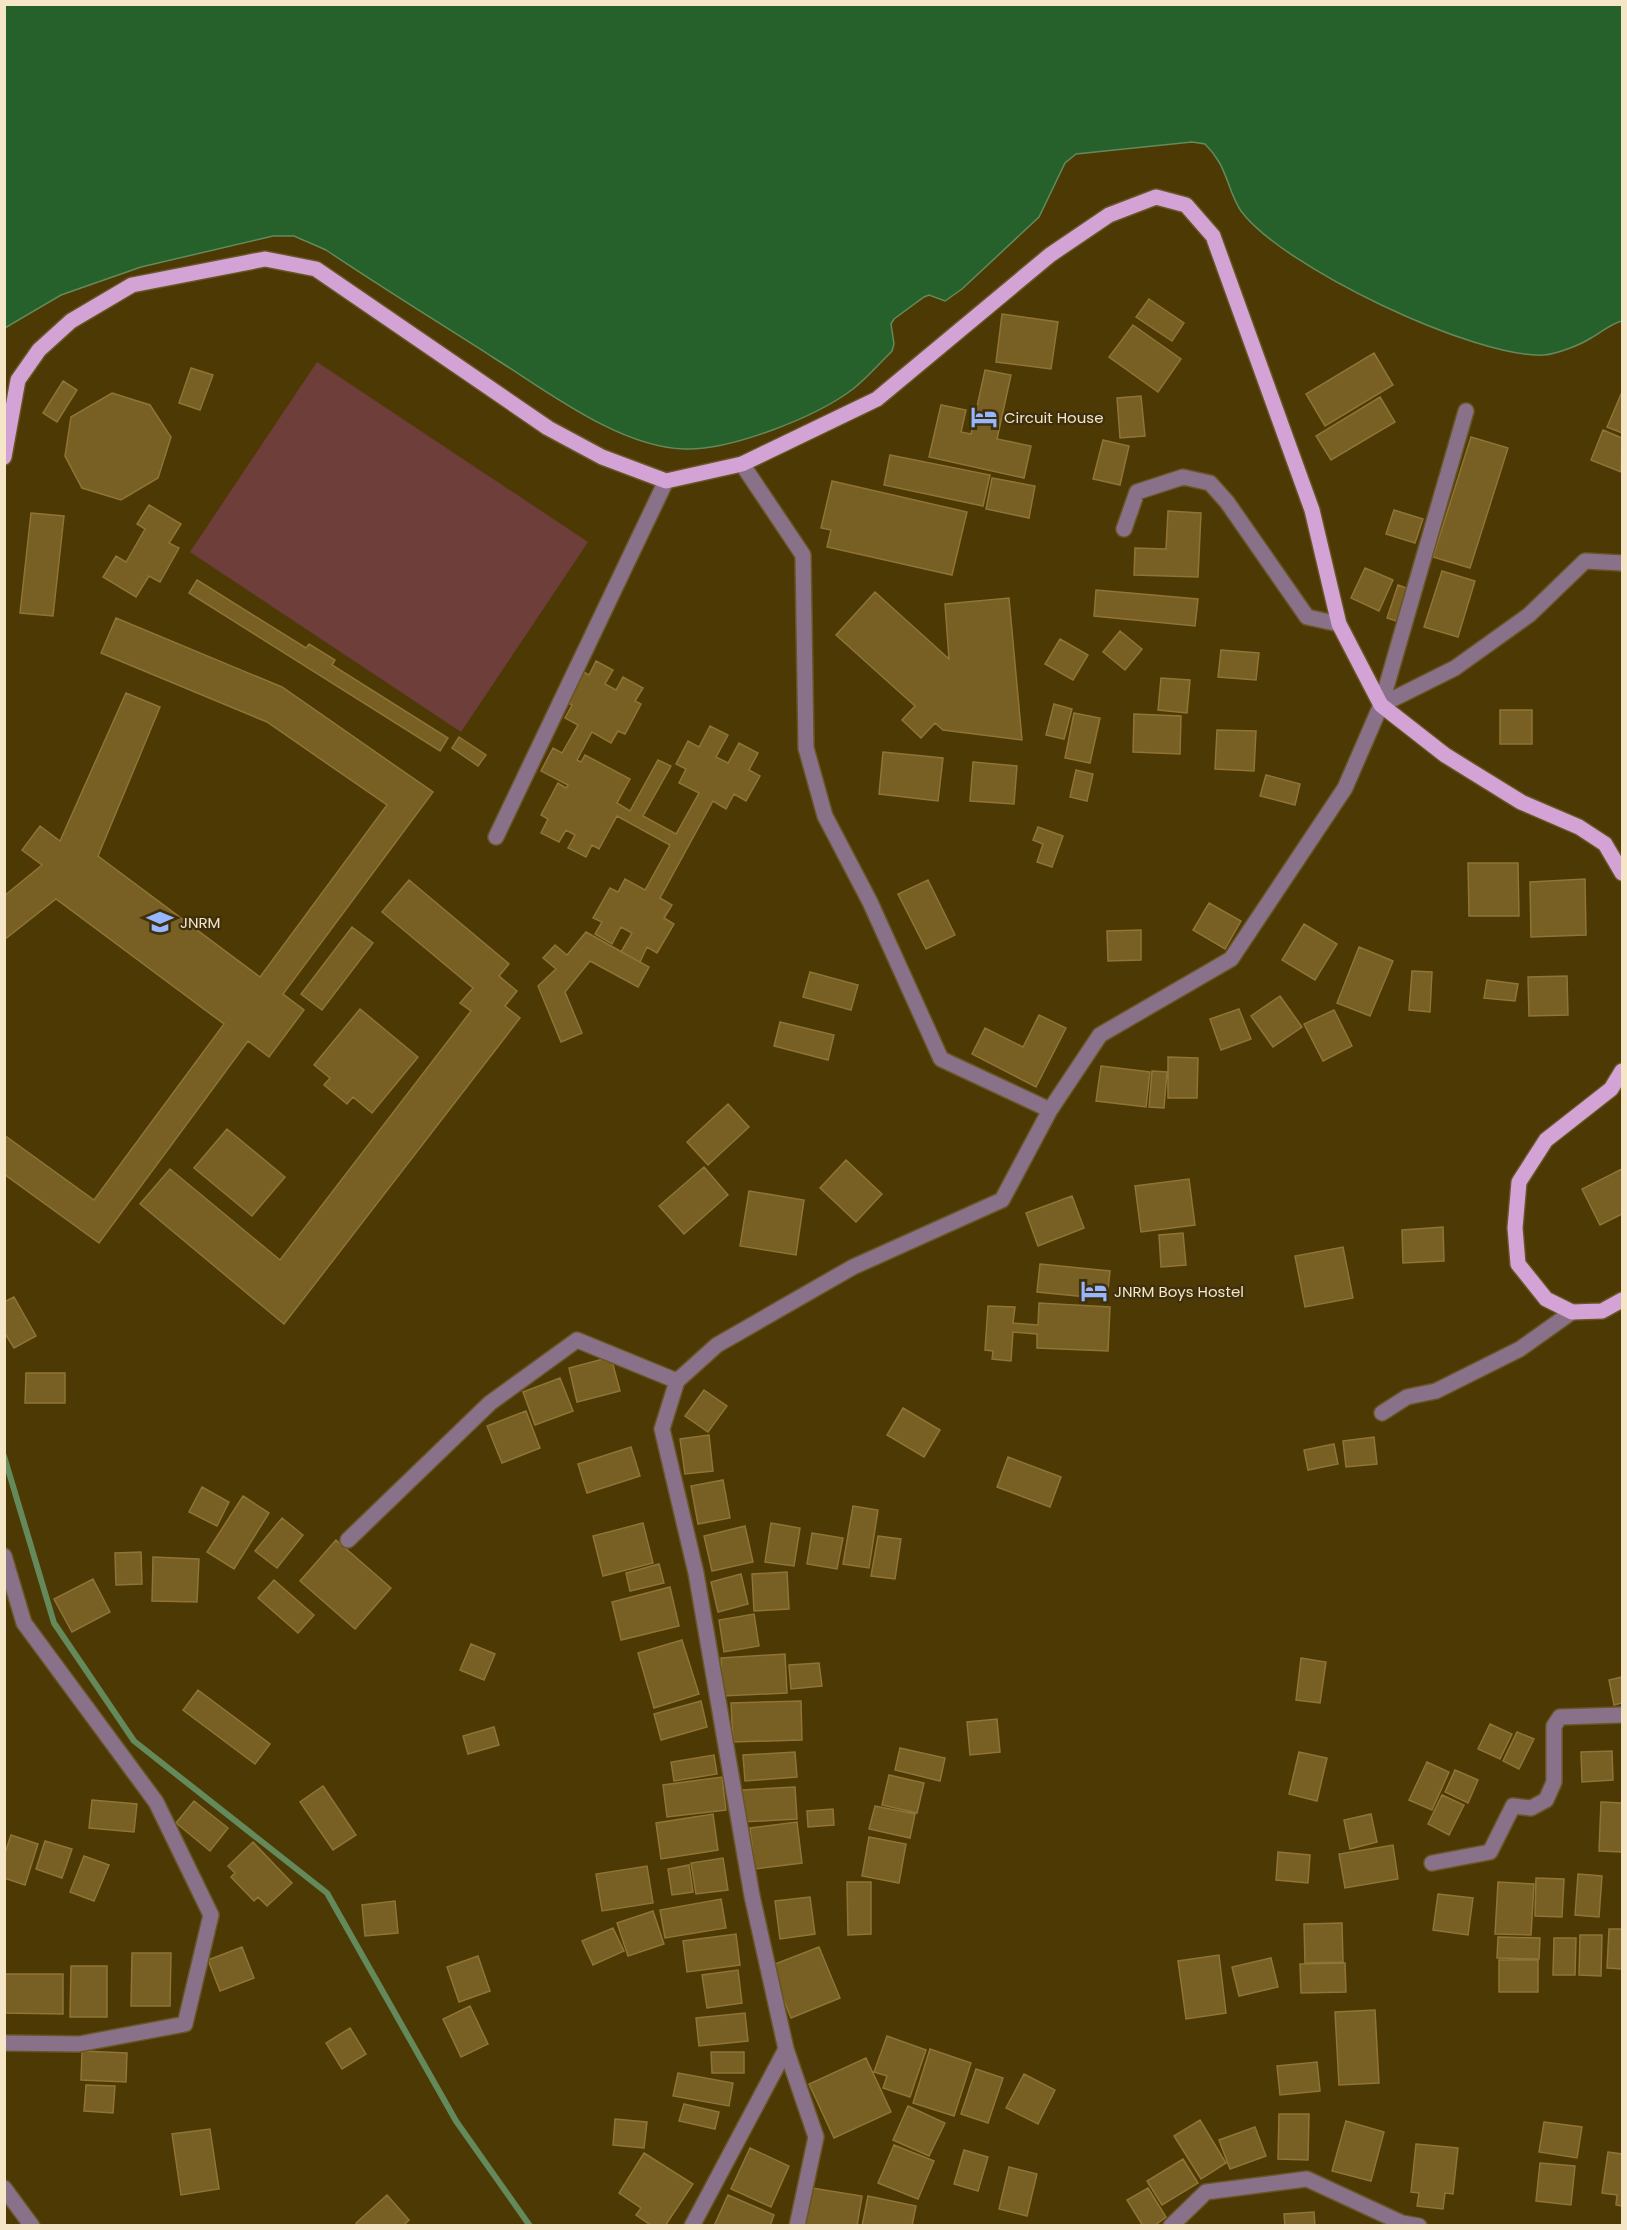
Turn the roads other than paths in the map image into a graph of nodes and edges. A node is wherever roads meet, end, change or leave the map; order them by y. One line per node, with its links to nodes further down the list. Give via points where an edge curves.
1 (1466, 411): 8 (street)
2 (4, 457): 4 (main road, via 18,380 39,350 71,321 132,285 265,260 316,269 548,428 602,457)
3 (742, 464): 4 (main road); 7 (main road, via 877,399 1050,255 1108,215 1156,197 1186,205 1213,236 1312,510); 12 (street, via 803,555 806,748 825,816 870,902 940,1059)
4 (666, 481): 9 (street)
5 (1124, 530): 7 (street, via 1137,492 1184,477 1210,483 1306,617)
6 (1623, 563): 8 (street, via 1585,561 1529,615 1455,668)
7 (1339, 624): 8 (main road)
8 (1381, 705): 10 (main road, via 1445,755 1521,801 1605,844); 12 (street, via 1345,788 1231,959 1100,1035)
9 (496, 837)
10 (1623, 873)
11 (1623, 1071): 14 (main road, via 1611,1089 1546,1140 1519,1182 1515,1228 1518,1264 1546,1299)
12 (1050, 1110): 15 (street, via 1002,1200 853,1267 717,1345)
13 (1623, 1300): 14 (main road, via 1602,1311)
14 (1572, 1312): 16 (street, via 1520,1349 1437,1391 1407,1397)
15 (677, 1382): 17 (street, via 578,1340 490,1403); 22 (street, via 662,1429 696,1573 752,1896)
16 (1382, 1413)
17 (348, 1540)
18 (4, 1556): 21 (street, via 24,1623 156,1802 211,1915 185,2024 79,2044)
19 (1623, 1715): 20 (street, via 1560,1718 1554,1726 1554,1782 1546,1800 1531,1808 1513,1806 1490,1852)
20 (1432, 1863)
21 (4, 2043)
22 (786, 2049): 25 (street); 26 (street, via 816,2137)
23 (4, 2188): 24 (street)
24 (32, 2226)
25 (692, 2226)
26 (797, 2226)
27 (1171, 2226): 28 (street, via 1206,2192 1307,2179 1402,2223)
28 (1419, 2226)

